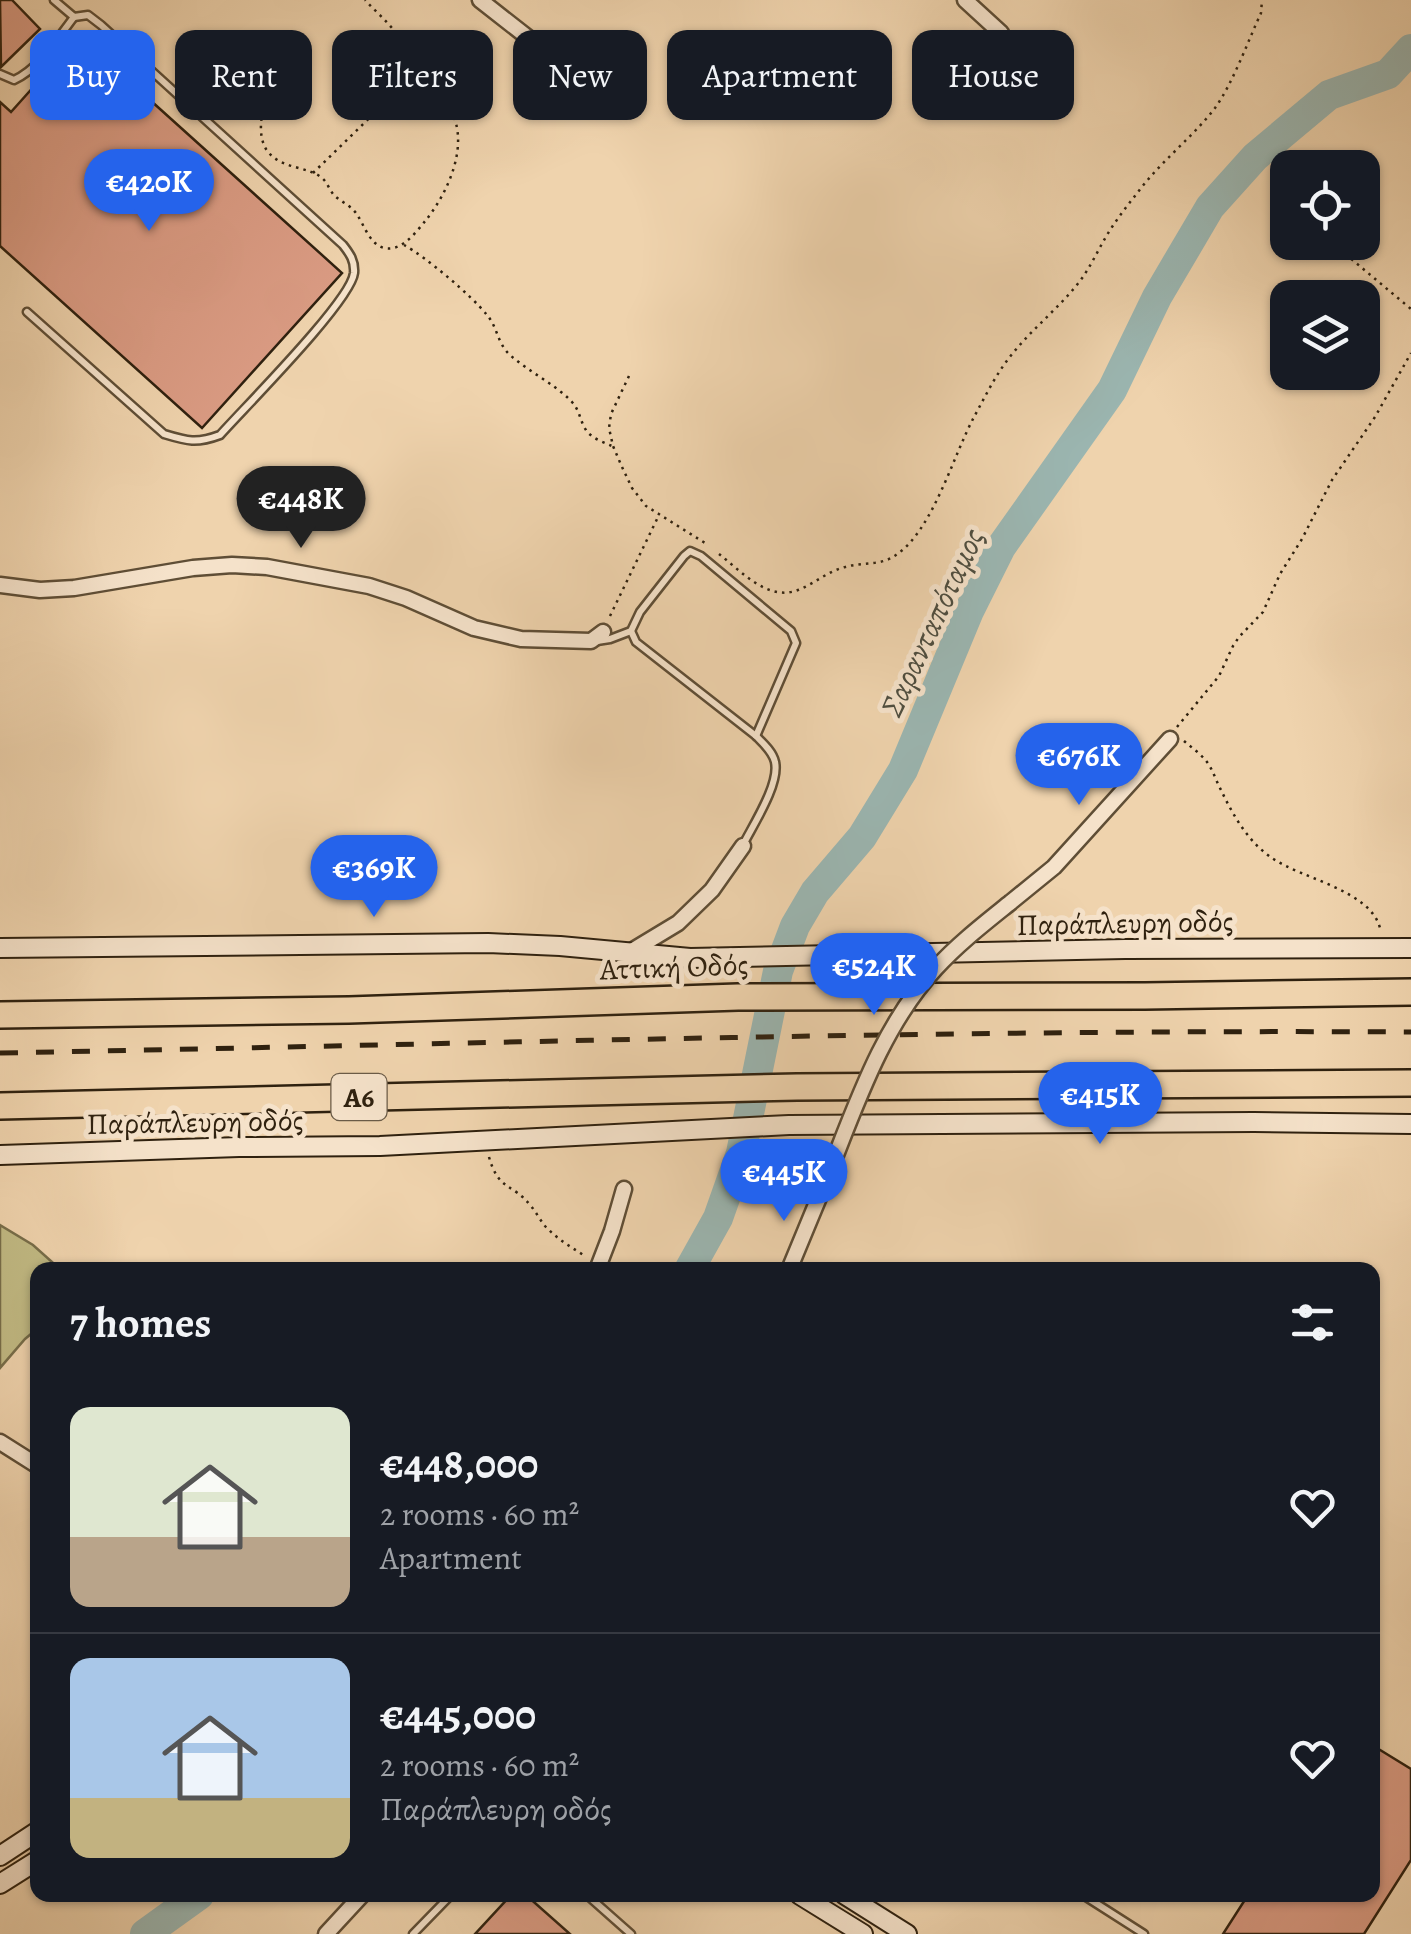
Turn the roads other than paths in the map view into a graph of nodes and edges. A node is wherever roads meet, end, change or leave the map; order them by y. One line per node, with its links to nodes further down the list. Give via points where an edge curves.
1 (54, 0): 4 (lane)
2 (480, 0): 5 (street)
3 (965, 0): 6 (street)
4 (74, 17): 7 (lane, via 22,77); 8 (lane, via 88,15 102,25 343,245 354,273 328,316 220,434 204,441 164,434)
5 (518, 30)
6 (998, 30)
7 (0, 74)
8 (26, 312)
9 (0, 585): 11 (street, via 74,588 193,568 266,567 370,586 520,639)
10 (631, 631): 11 (lane); 12 (lane, via 636,642); 12 (lane, via 690,551 792,631 796,643)
11 (597, 637)
12 (756, 736): 14 (lane, via 775,761 775,780)
13 (1170, 739): 26 (street, bridge, via 1054,867 966,938 907,1005 870,1073)
14 (743, 846): 17 (street, via 712,890 678,922)
15 (0, 948): 17 (street, Παράπλευρη οδός, via 488,942)
16 (1411, 948): 17 (street, Παράπλευρη οδός, via 747,958)
17 (630, 952)
18 (1411, 992): 19 (highway, Αττική Οδός, via 816,996)
19 (0, 1016)
20 (1411, 1083): 21 (highway, Α6, via 718,1088)
21 (0, 1106)
22 (1411, 1124): 23 (street, Παράπλευρη οδός, via 789,1125)
23 (0, 1155)
24 (624, 1189): 25 (street)
25 (600, 1262)
26 (791, 1262)
27 (0, 1442): 28 (street)
28 (30, 1461)
29 (30, 1836): 30 (street)
30 (0, 1856)
31 (30, 1865): 32 (street)
32 (0, 1884)
33 (356, 1902): 39 (street)
34 (444, 1902): 40 (lane)
35 (595, 1902): 41 (lane)
36 (811, 1902): 42 (street)
37 (856, 1902): 43 (street)
38 (1094, 1902): 44 (lane)
39 (326, 1934)
40 (413, 1934)
41 (631, 1934)
42 (862, 1934)
43 (907, 1934)
44 (1144, 1934)

